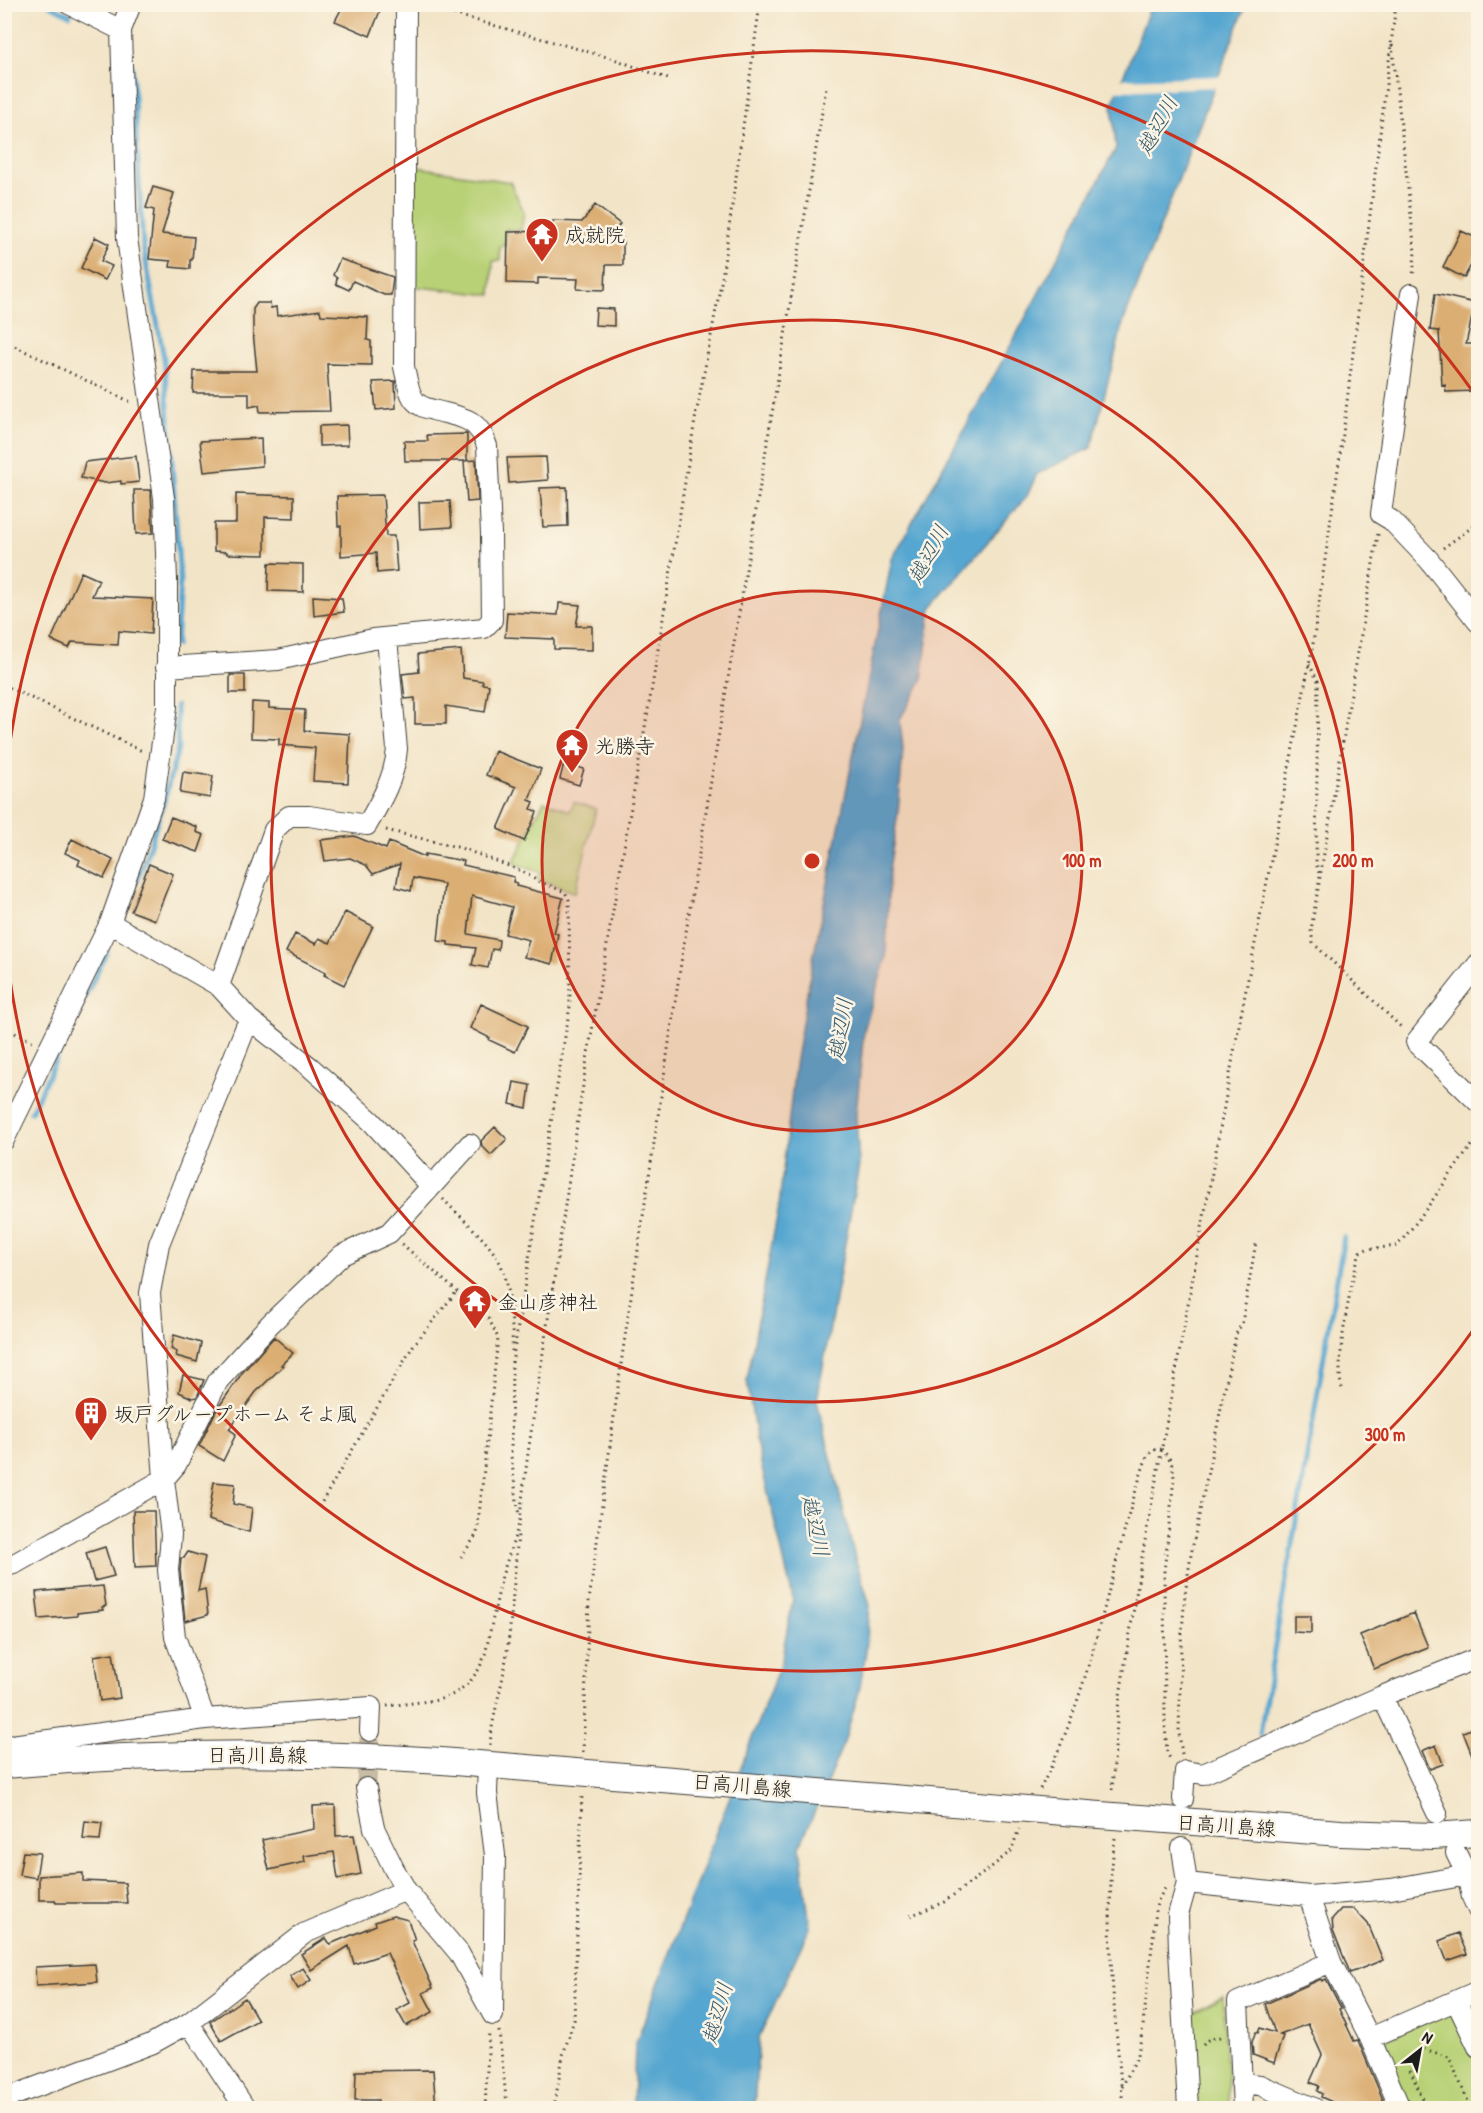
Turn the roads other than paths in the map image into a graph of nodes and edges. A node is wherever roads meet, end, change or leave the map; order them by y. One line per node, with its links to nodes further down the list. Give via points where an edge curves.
1 (69, 4): 4 (street)
2 (131, 4): 4 (street)
3 (406, 4): 7 (street, via 404,367 416,402 424,408 467,419 483,434 487,446 492,620 484,628)
4 (121, 30): 8 (street, via 128,237 164,498)
5 (1411, 294): 6 (street, via 1381,514 1429,560)
6 (1479, 622)
7 (387, 638): 8 (street, via 278,660); 11 (street, via 397,749 396,764 384,794 367,825 289,816 274,830)
8 (173, 667): 9 (street, via 154,798)
9 (110, 923): 11 (street); 14 (street)
10 (1479, 964): 13 (street, via 1416,1042)
11 (219, 986): 12 (street)
12 (249, 1018): 16 (street, via 371,1121); 17 (street, via 159,1244 150,1293)
13 (1479, 1102)
14 (4, 1140)
15 (470, 1144): 16 (street)
16 (431, 1186): 17 (street, via 389,1233 342,1255 270,1323 219,1381 176,1465)
17 (164, 1479): 18 (street); 21 (street, via 171,1534 168,1570 175,1637)
18 (4, 1567)
19 (1479, 1658): 20 (street)
20 (1382, 1695): 27 (street, via 1203,1774 1185,1771); 28 (street)
21 (205, 1719): 22 (street, via 371,1707); 23 (street)
22 (370, 1731)
23 (4, 1746)
24 (488, 1764): 25 (main road, 日高川島線, via 304,1753 141,1755); 29 (main road, 日高川島線, bridge, via 1341,1833); 34 (street, via 487,1793 495,1855 493,2015 459,1953)
25 (4, 1765)
26 (366, 1788): 34 (street, via 375,1828)
27 (1183, 1799)
28 (1437, 1813)
29 (1479, 1833)
30 (1182, 1848): 33 (street)
31 (1456, 1853): 32 (street)
32 (1473, 1874): 35 (street, via 1391,1889); 36 (street, via 1472,1896)
33 (1187, 1883): 35 (street); 46 (street, via 1178,1915)
34 (406, 1890): 40 (street, via 305,1933)
35 (1309, 1896): 37 (street)
36 (1479, 1910)
37 (1330, 1962): 41 (street); 43 (street, via 1238,2002)
38 (1479, 1991): 39 (street)
39 (1456, 2001): 41 (street); 42 (street)
40 (189, 2024): 44 (street, via 151,2044); 45 (street)
41 (1370, 2038): 49 (street)
42 (1479, 2047)
43 (1241, 2083): 47 (street); 48 (street, via 1260,2085)
44 (4, 2100)
45 (245, 2109)
46 (1188, 2109)
47 (1243, 2109)
48 (1314, 2109)
49 (1400, 2109)

